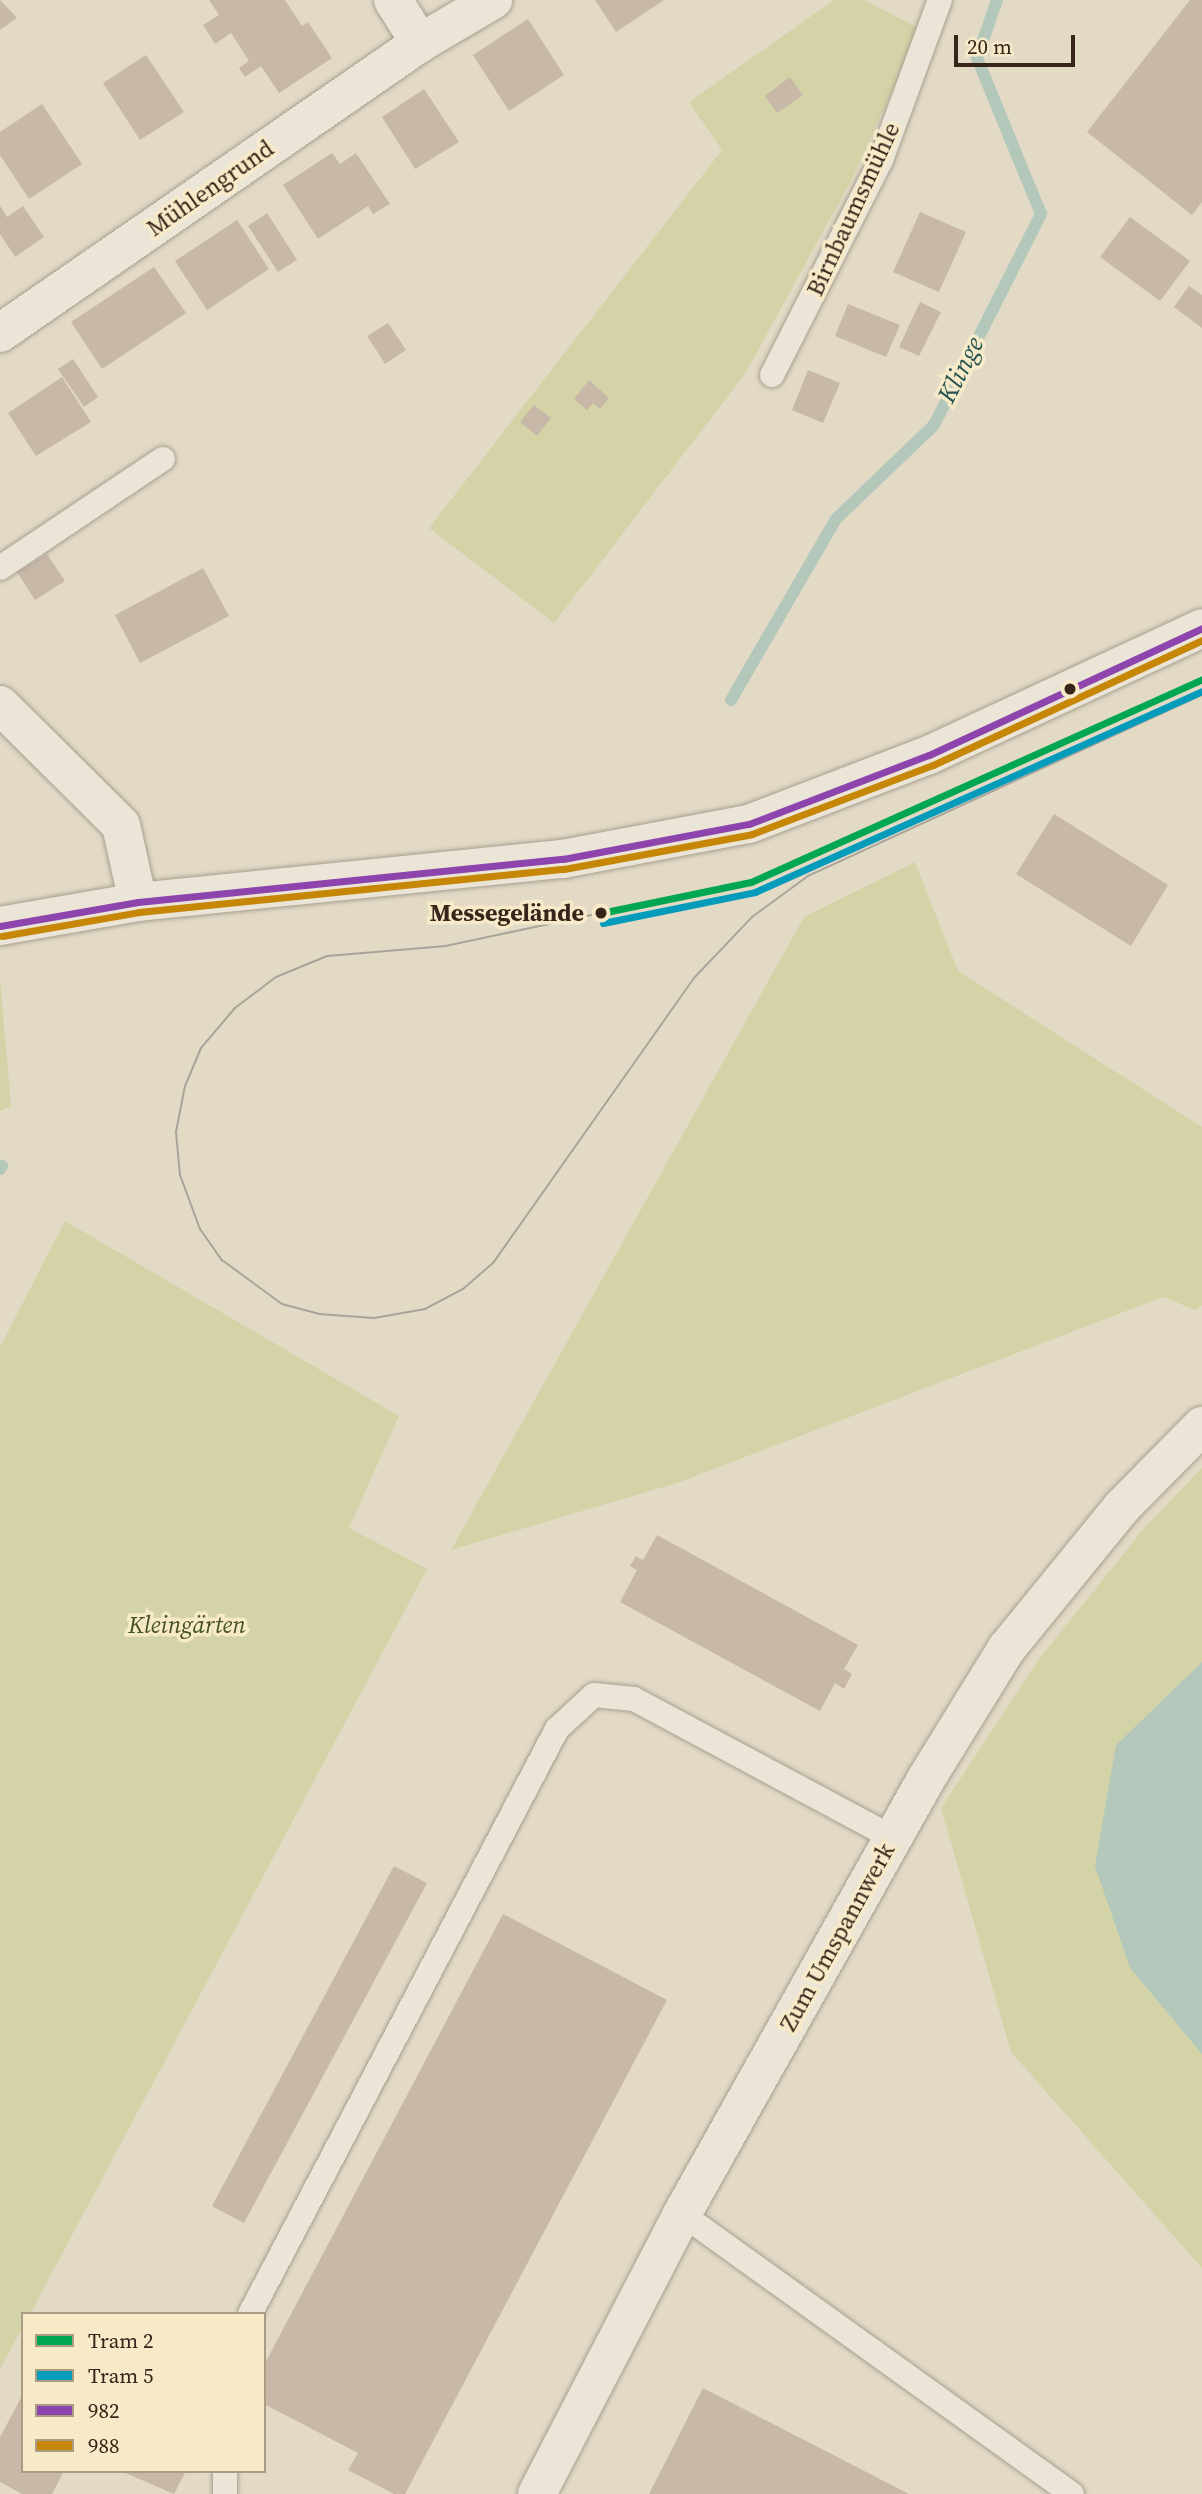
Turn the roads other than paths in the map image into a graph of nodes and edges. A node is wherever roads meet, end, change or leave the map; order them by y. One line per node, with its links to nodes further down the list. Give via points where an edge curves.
1 (393, 0): 4 (street)
2 (493, 0): 4 (street, Mühlengrund)
3 (940, 0): 6 (lane, Birnbaumsmühle, via 881,160)
4 (420, 43): 5 (street, Mühlengrund)
5 (0, 333)
6 (772, 375)
7 (163, 459): 8 (lane)
8 (0, 568)
9 (1202, 628): 11 (street, via 929,755 749,824 563,859)
10 (0, 705): 11 (street, via 121,825)
11 (138, 902): 12 (street)
12 (0, 926)
13 (1202, 1426): 14 (street, Zum Umspannwerk, via 1122,1507 1007,1648)
14 (893, 1838): 15 (street, Zum Umspannwerk); 16 (lane, via 634,1699 594,1695 557,1730)
15 (682, 2214): 19 (street, Zum Umspannwerk); 20 (lane)
16 (251, 2312)
17 (225, 2473): 18 (lane)
18 (225, 2494)
19 (537, 2494)
20 (1072, 2494)

